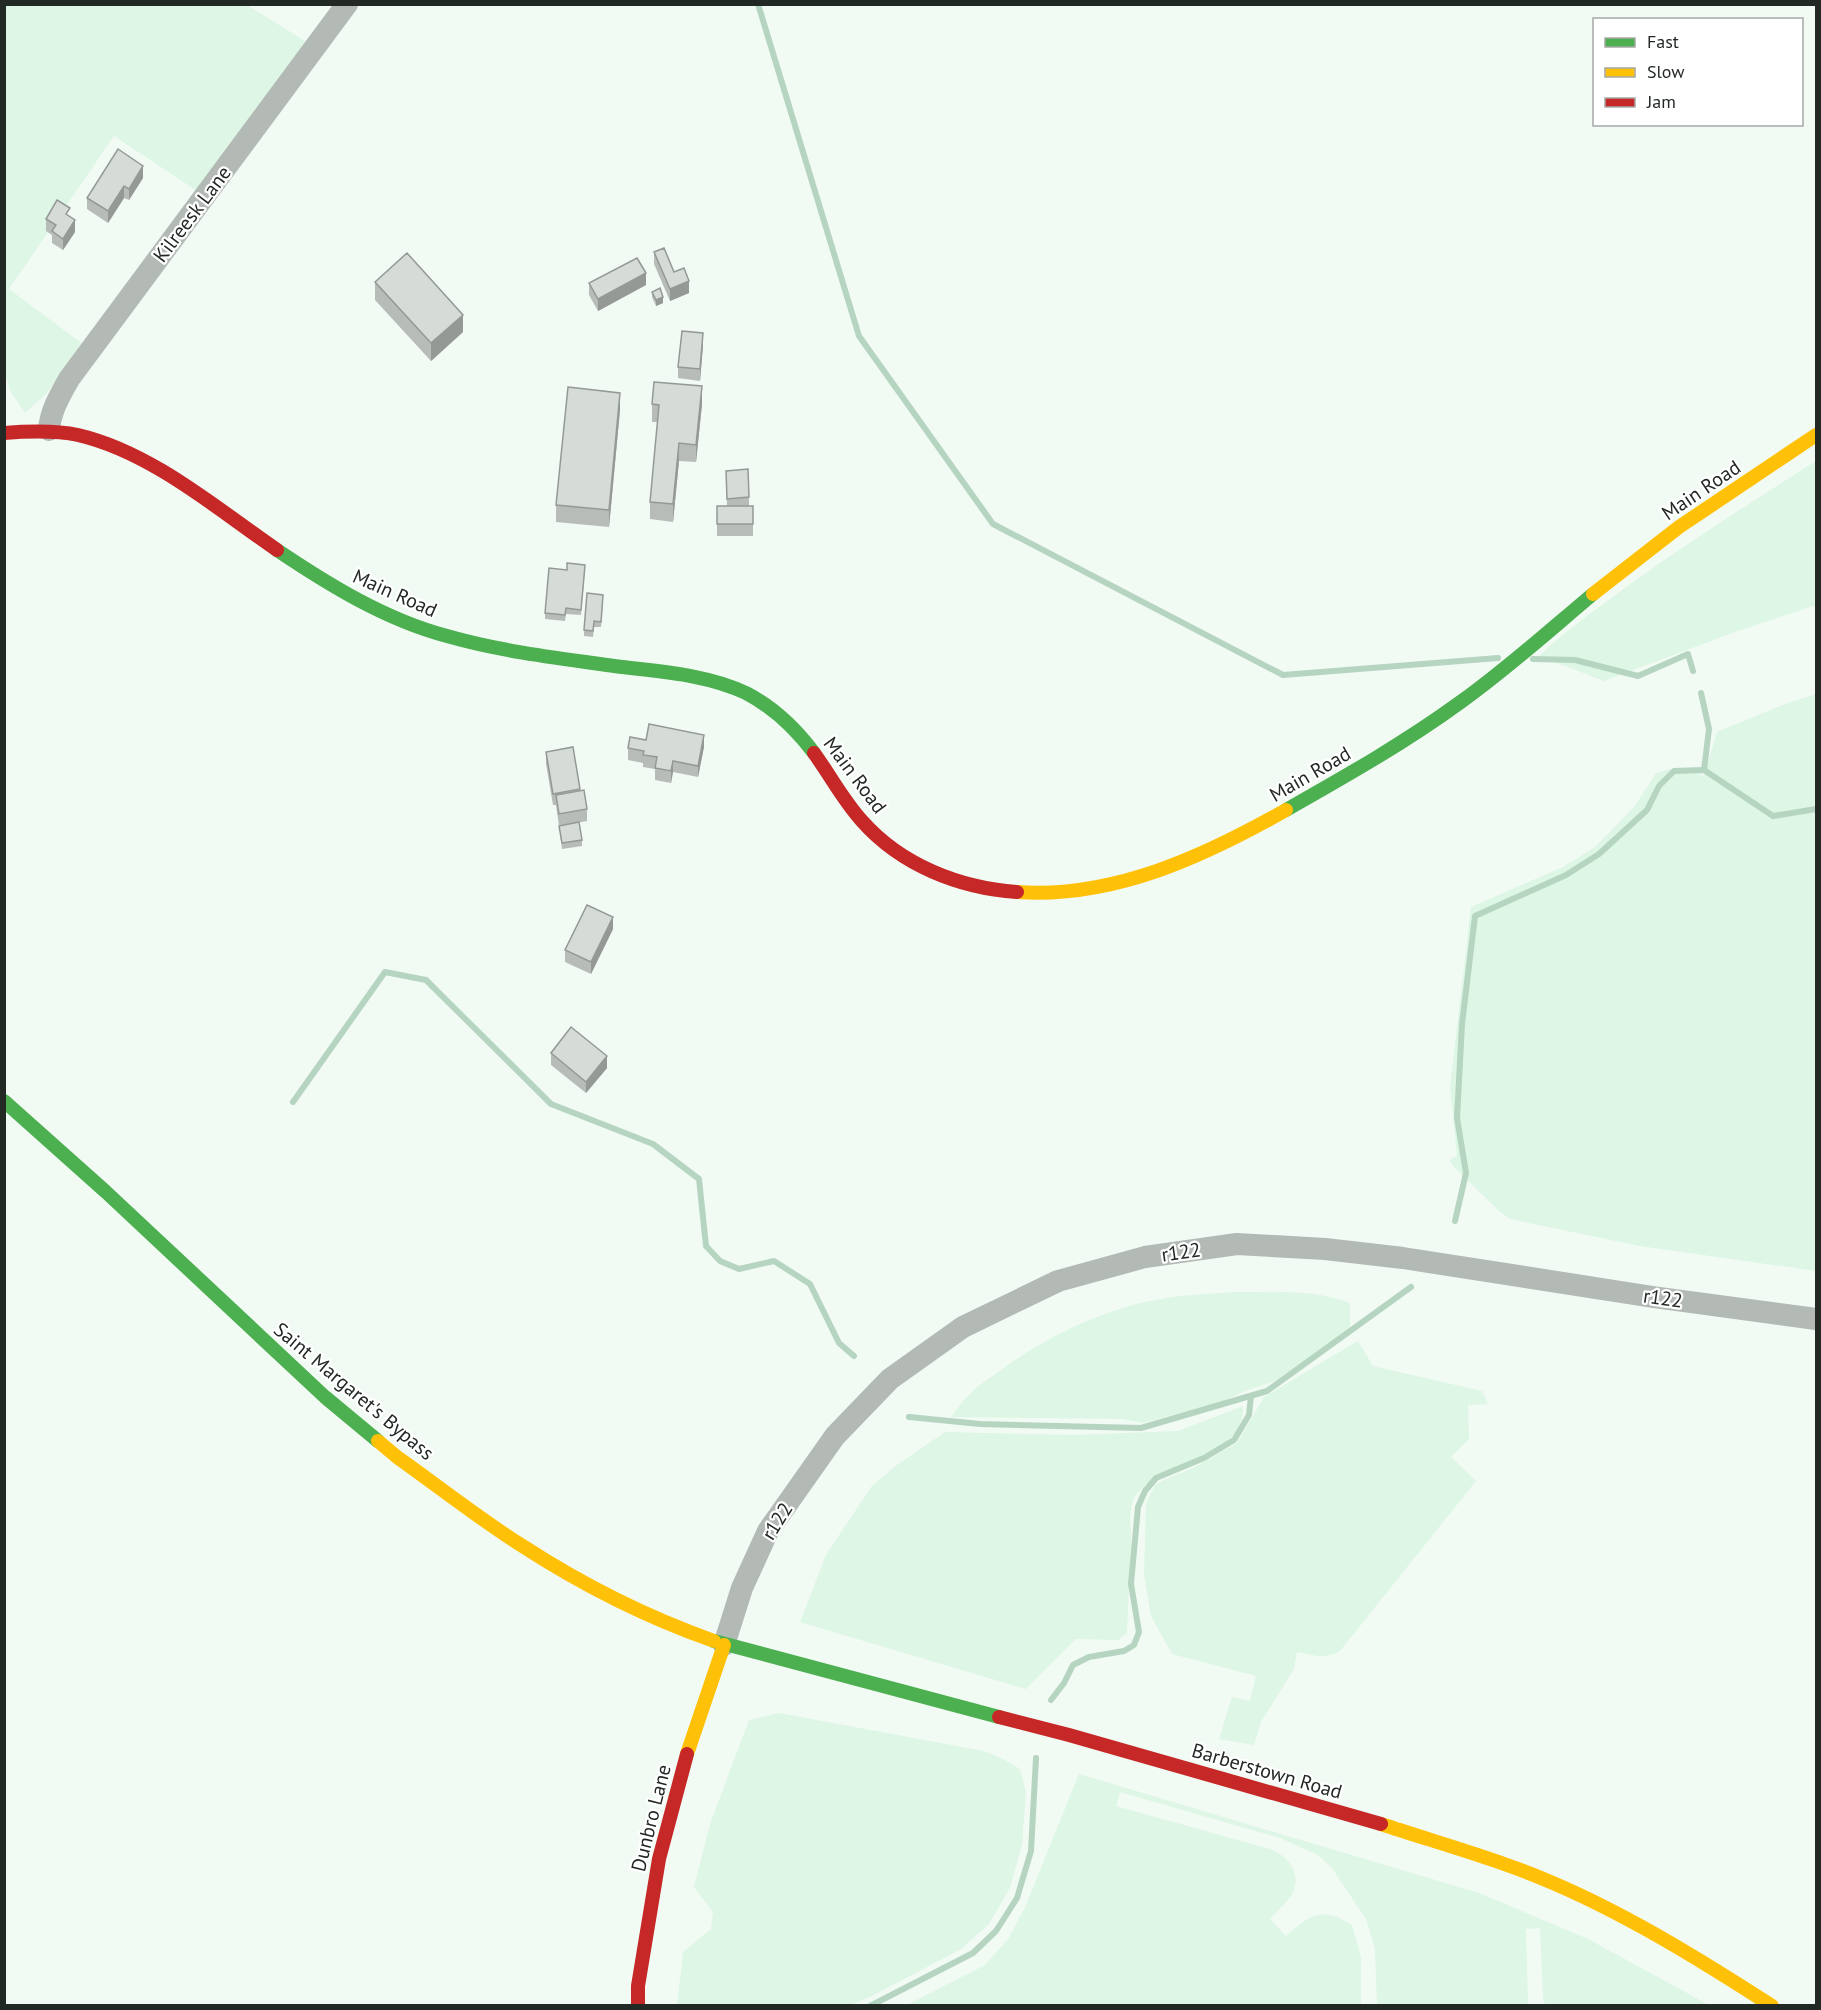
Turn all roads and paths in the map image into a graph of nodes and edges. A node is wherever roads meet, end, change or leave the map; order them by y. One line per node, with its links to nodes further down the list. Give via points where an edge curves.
1 (347, 4): 2 (street, Kilreesk Lane, via 69,380)
2 (49, 430): 3 (main road, Main Road); 4 (main road, Main Road, via 84,436 125,450 168,474 350,596 427,630 481,644 698,677 736,689 768,706 796,730 862,822 912,860 965,885 1034,894 1117,882 1210,850 1418,733 1661,540)
3 (4, 433)
4 (1816, 435)
5 (4, 1101): 7 (main road, Saint Margaret's Bypass, via 325,1397 397,1457 520,1545 581,1581 679,1629)
6 (1816, 1318): 7 (street, r122, via 1403,1258 1238,1244 1145,1257 1058,1281 963,1327 890,1379 835,1436 768,1531 742,1588)
7 (724, 1646): 8 (main road, Dunbro Lane, via 681,1773 659,1859); 9 (main road, Barberstown Road, via 1069,1735 1508,1865 1631,1922)
8 (638, 2006)
9 (1772, 2006)

